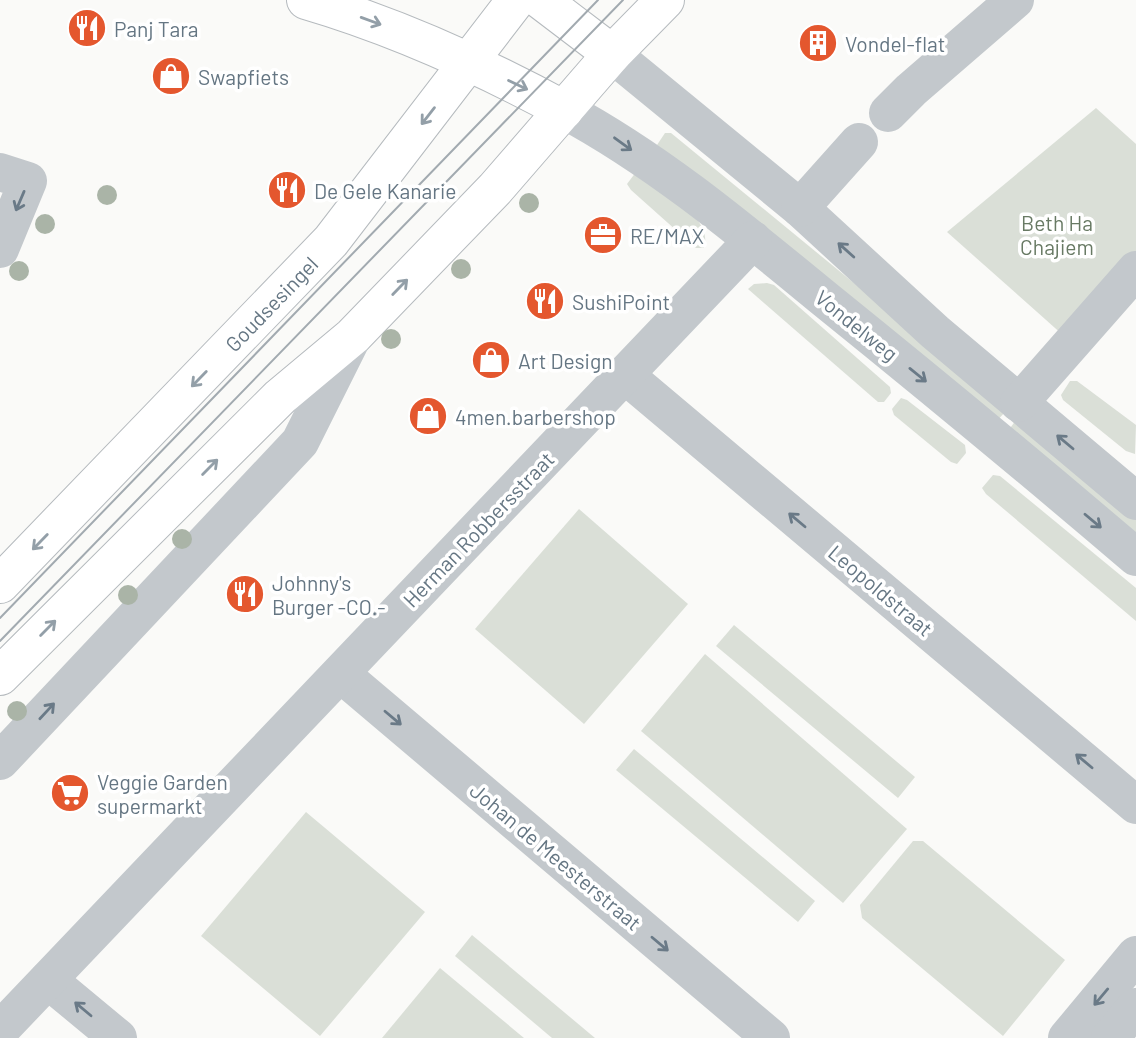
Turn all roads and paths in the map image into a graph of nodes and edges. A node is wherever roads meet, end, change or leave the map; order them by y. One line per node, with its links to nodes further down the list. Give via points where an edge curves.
1 (306, 0): 7 (main road, one-way to 7, via 418,38)
2 (516, 0): 7 (main road, Goudsesingel)
3 (541, 0): 6 (main road)
4 (665, 0): 6 (main road)
5 (1015, 0): 9 (street)
6 (612, 54): 8 (main road); 12 (street)
7 (470, 62): 8 (main road, one-way to 8); 21 (main road, Goudsesingel, one-way to 21, via 323,249)
8 (564, 110): 13 (street, Vondelweg, one-way to 13, via 615,138); 16 (main road, one-way to 8)
9 (888, 113)
10 (859, 142): 12 (street)
11 (0, 172): 14 (street, one-way to 14, via 29,181)
12 (800, 208): 18 (street, one-way to 12)
13 (753, 240): 17 (street, Herman Robbersstraat); 20 (street, Vondelweg, one-way to 20)
14 (0, 249)
15 (1136, 270): 18 (street)
16 (353, 336): 23 (main road, one-way to 16, via 280,397); 24 (street, one-way to 16, via 300,442)
17 (625, 375): 22 (street, Herman Robbersstraat); 25 (street, Leopoldstraat, one-way to 17)
18 (1019, 403): 19 (street, one-way to 18)
19 (1136, 501)
20 (1136, 557)
21 (0, 584)
22 (341, 674): 27 (street, Herman Robbersstraat); 31 (street, Johan de Meesterstraat, one-way to 31)
23 (0, 676)
24 (0, 761)
25 (1136, 805)
26 (1136, 955): 32 (street, one-way to 32)
27 (48, 980): 29 (street, Herman Robbersstraat); 30 (street, one-way to 27)
28 (1136, 1007): 33 (street)
29 (0, 1030)
30 (118, 1038)
31 (771, 1038)
32 (1067, 1038)
33 (1110, 1038)

